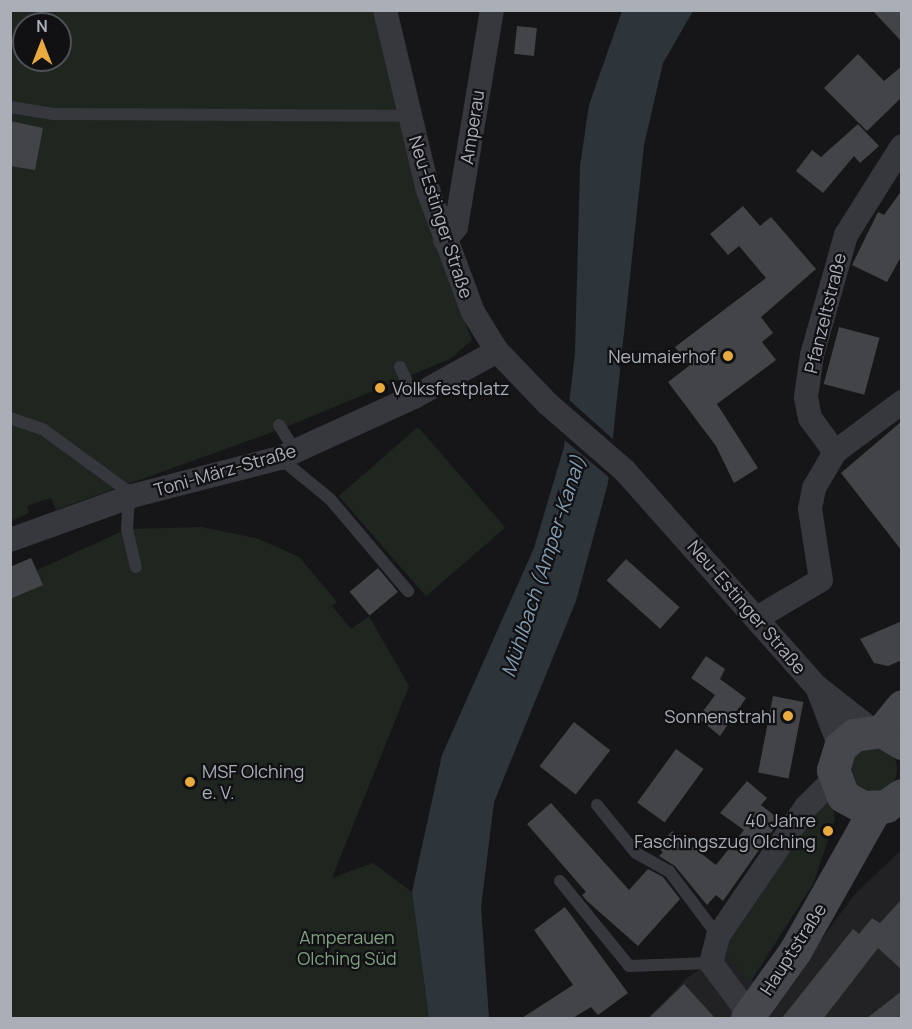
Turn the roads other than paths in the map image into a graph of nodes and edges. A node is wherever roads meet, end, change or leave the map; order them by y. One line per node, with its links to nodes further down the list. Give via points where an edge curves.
1 (385, 10): 4 (street, Neu-Estinger Straße)
2 (492, 10): 6 (street, Amperau, via 456,227)
3 (10, 107): 4 (lane, via 53,114)
4 (408, 116): 6 (street, Neu-Estinger Straße)
5 (902, 146): 13 (street, Pfanzeltstraße, via 846,235 812,355 806,397 810,418)
6 (445, 240): 7 (street, Neu-Estinger Straße, via 473,312)
7 (498, 351): 9 (street, Toni-März-Straße); 19 (street, Neu-Estinger Straße, via 548,404 622,468)
8 (400, 367): 9 (lane)
9 (414, 397): 14 (street, Toni-März-Straße)
10 (902, 402): 13 (street)
11 (10, 418): 15 (lane, via 63,442)
12 (279, 425): 14 (lane)
13 (835, 452): 19 (street, via 814,488 810,509 821,580)
14 (287, 454): 15 (street, Toni-März-Straße); 18 (lane)
15 (132, 496): 16 (street, Toni-März-Straße); 17 (lane, via 127,529)
16 (10, 540)
17 (136, 567)
18 (408, 591)
19 (757, 618): 20 (street, Neu-Estinger Straße)
20 (816, 687): 21 (street, Neu-Estinger Straße); 22 (street, Neu-Estinger Straße)
21 (889, 728): 22 (street)
22 (839, 774): 23 (street); 25 (street, Hauptstraße); 27 (street, via 806,807)
23 (888, 802): 25 (street, Hauptstraße)
24 (597, 805): 27 (lane, via 636,853 669,871)
25 (837, 878): 29 (street, Hauptstraße)
26 (561, 881): 28 (lane, via 629,966)
27 (718, 936): 28 (street)
28 (711, 963): 29 (street)
29 (748, 1016)

